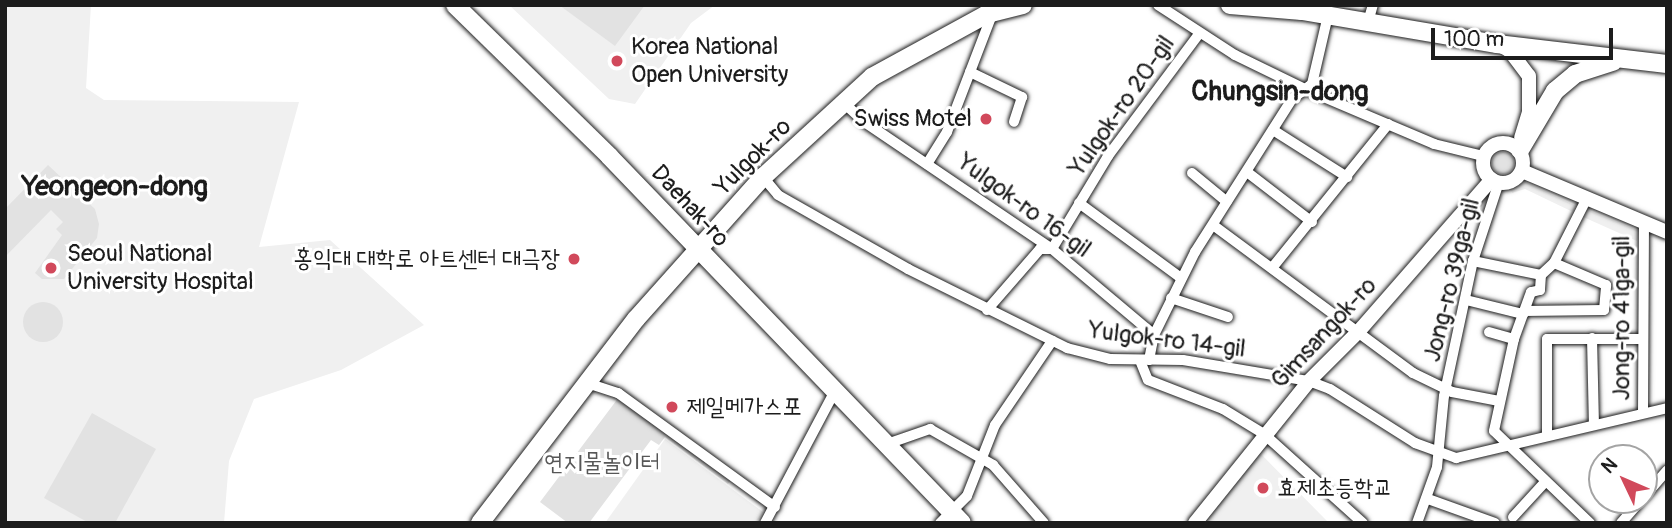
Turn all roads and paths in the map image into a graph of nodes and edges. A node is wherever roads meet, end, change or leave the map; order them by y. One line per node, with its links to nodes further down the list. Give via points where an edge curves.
1 (455, 5): 35 (main road, Daehak-ro)
2 (1023, 5): 5 (main road, Yulgok-ro)
3 (1158, 5): 8 (street)
4 (1230, 5): 7 (main road)
5 (993, 12): 12 (street); 14 (main road, Yulgok-ro, via 872,77)
6 (1371, 14): 7 (main road); 9 (main road)
7 (1328, 15): 13 (street)
8 (1199, 34): 13 (street); 29 (street, Yulgok-ro 20-gil, via 1108,156)
9 (1497, 44): 10 (main road); 18 (street, via 1510,51 1529,76 1529,111)
10 (1637, 60): 11 (main road); 18 (main road, via 1596,64 1575,74 1542,107)
11 (1667, 64)
12 (970, 72): 15 (street, via 1022,97); 20 (street, via 947,132)
13 (1307, 90): 16 (street); 17 (street, via 1292,99)
14 (844, 103): 20 (street, Yulgok-ro 16-gil); 24 (main road, Yulgok-ro)
15 (1014, 122)
16 (1388, 124): 19 (street, via 1434,144); 25 (street)
17 (1273, 130): 22 (street); 25 (street)
18 (1518, 148): 19 (street, via 1499,143); 21 (street)
19 (1483, 156): 26 (street, via 1483,166)
20 (927, 164): 34 (street, Yulgok-ro 16-gil)
21 (1522, 171): 26 (street, via 1508,182); 27 (street)
22 (1247, 172): 28 (street); 30 (street)
23 (1192, 173): 28 (street)
24 (763, 177): 35 (main road, Yulgok-ro); 43 (street, Yulgok-ro 14-gil, via 778,195)
25 (1347, 177): 30 (street)
26 (1495, 181): 36 (street, Jong-ro 39ga-gil); 46 (street, Gimsangok-ro)
27 (1586, 201): 31 (street); 37 (street)
28 (1227, 202): 32 (street)
29 (1079, 203): 34 (street, Yulgok-ro 20-gil); 40 (street, Yulgok-ro 20-gil)
30 (1312, 222): 38 (street)
31 (1644, 222): 33 (street); 51 (street, Jong-ro 41ga-gil)
32 (1213, 225): 38 (street, Jong-ro 39ga-gil); 40 (street)
33 (1667, 232)
34 (1052, 249): 43 (street, via 1040,249); 48 (street, Yulgok-ro 16-gil)
35 (697, 250): 55 (main road, Yulgok-ro); 57 (main road, Daehak-ro)
36 (1474, 261): 39 (street); 42 (street, Jong-ro 39ga-gil)
37 (1554, 262): 39 (street); 44 (street, via 1606,285 1604,310)
38 (1272, 268): 46 (street, Jong-ro 39ga-gil)
39 (1541, 275): 44 (street, via 1540,290 1531,292)
40 (1181, 278): 41 (street)
41 (1171, 298): 45 (street); 48 (street)
42 (1466, 300): 44 (street); 56 (street, Jong-ro 39ga-gil)
43 (987, 310): 52 (street, Yulgok-ro 14-gil)
44 (1523, 312): 50 (street)
45 (1228, 317)
46 (1358, 332): 54 (street, Gimsangok-ro); 56 (street, Jong-ro 39ga-gil, via 1413,373)
47 (1489, 332): 50 (street)
48 (1154, 335): 53 (street)
49 (1592, 338): 51 (street); 61 (street); 63 (street, via 1548,339)
50 (1514, 339): 58 (street)
51 (1643, 339): 60 (street, Jong-ro 41ga-gil)
52 (1052, 341): 53 (street, Yulgok-ro 14-gil, via 1110,359); 67 (street, Daehak-ro, via 995,425)
53 (1145, 362): 54 (street, Yulgok-ro 14-gil, via 1183,360); 62 (street, via 1147,380 1223,409)
54 (1309, 381): 62 (street, Gimsangok-ro); 66 (street, Yulgok-ro 14-gil)
55 (587, 383): 70 (street, via 618,393); 73 (main road, Yulgok-ro)
56 (1447, 388): 58 (street, Jong-ro 39ga-gil); 66 (street, Jong-ro 39ga-gil)
57 (835, 391): 64 (main road, Daehak-ro); 70 (street)
58 (1499, 401): 65 (street, via 1494,431)
59 (1667, 408): 60 (street)
60 (1643, 413): 61 (street)
61 (1594, 424): 63 (street)
62 (1264, 434): 76 (street, Gimsangok-ro); 77 (street)
63 (1547, 436): 65 (street)
64 (887, 444): 67 (street, via 930,429); 72 (main road, Daehak-ro)
65 (1510, 445): 66 (street, via 1456,458); 68 (street)
66 (1439, 453): 69 (street, Jong-ro 39ga-gil)
67 (982, 458): 72 (street, Daehak-ro, via 967,496); 75 (street)
68 (1545, 482): 71 (street); 80 (street)
69 (1428, 499): 78 (street, Jong-ro 39ga-gil); 79 (street)
70 (775, 507): 74 (street)
71 (1513, 517)
72 (951, 519)
73 (480, 523)
74 (765, 523)
75 (1044, 523)
76 (1195, 523)
77 (1363, 523)
78 (1417, 523)
79 (1496, 523)
80 (1590, 523)

